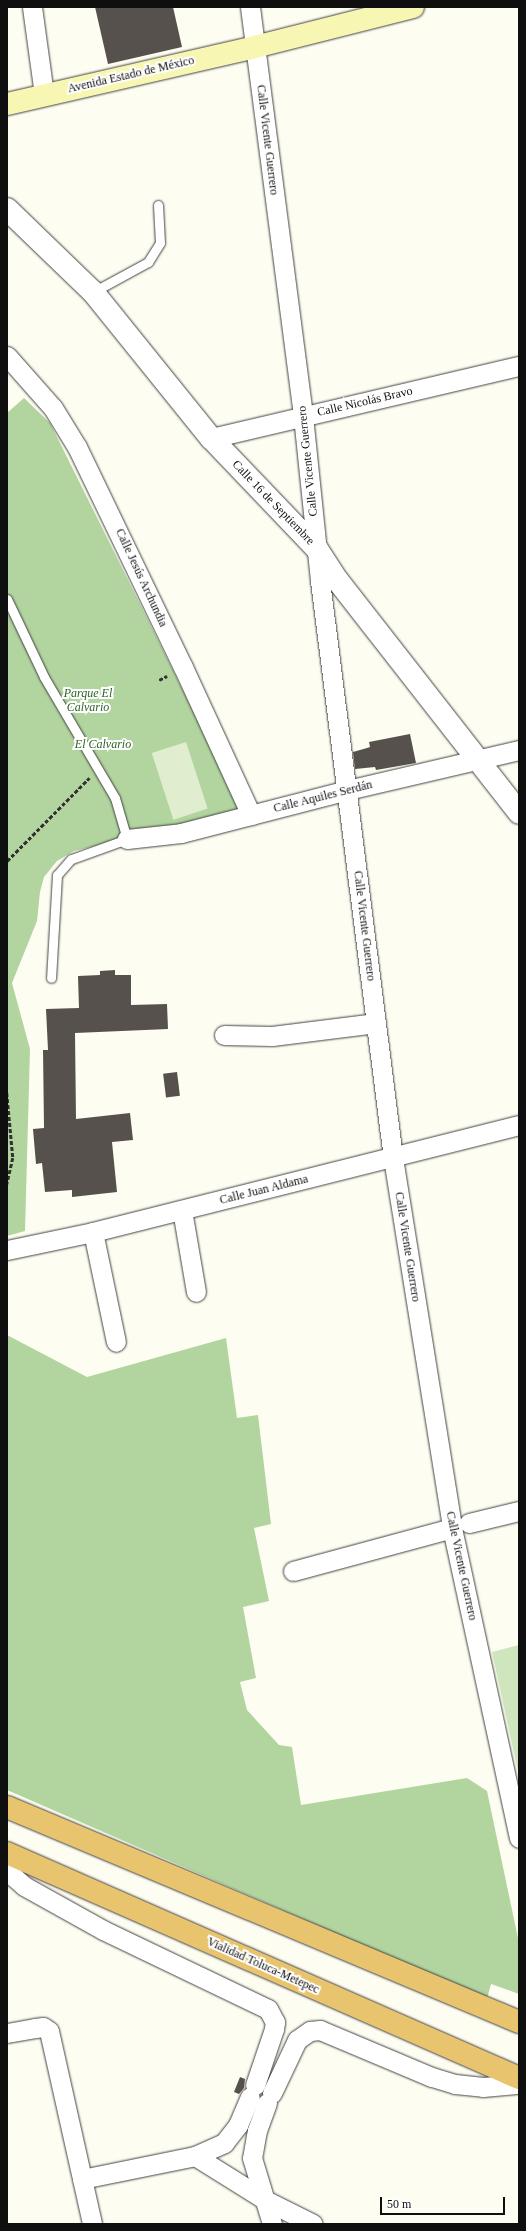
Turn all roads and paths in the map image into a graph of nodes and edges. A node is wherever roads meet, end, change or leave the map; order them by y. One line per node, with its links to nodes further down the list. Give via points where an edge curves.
1 (32, 7): 5 (street)
2 (250, 7): 4 (street, Calle Vicente Guerrero)
3 (413, 7): 4 (main road)
4 (255, 47): 5 (main road, Avenida Estado de México); 12 (street, Calle Vicente Guerrero)
5 (44, 95): 6 (main road, Avenida Estado de México)
6 (7, 104)
7 (158, 205): 9 (lane, via 160,244 148,262)
8 (7, 209): 9 (street, Calle 16 de Septiembre)
9 (93, 292): 13 (street, Calle 16 de Septiembre)
10 (7, 356): 21 (street, Calle Jesús Archundia, via 53,408 77,447 180,660)
11 (519, 366): 12 (street, Calle Nicolás Bravo)
12 (304, 416): 13 (street, Calle Nicolás Bravo); 14 (street, Calle Vicente Guerrero)
13 (211, 438): 14 (street, Calle 16 de Septiembre)
14 (317, 549): 17 (street, Calle 16 de Septiembre, via 338,581); 19 (street, Calle Vicente Guerrero)
15 (7, 599): 18 (lane, via 44,677)
16 (519, 750): 17 (street, Calle Aquiles Serdán)
17 (477, 762): 19 (street, Calle Aquiles Serdán); 20 (street, Calle 16 de Septiembre)
18 (97, 769): 22 (lane, via 114,798); 23 (path)
19 (347, 790): 21 (street, Calle Aquiles Serdán); 25 (street, Calle Vicente Guerrero)
20 (519, 813)
21 (251, 815): 22 (street, Calle Aquiles Serdán, via 181,833 149,839)
22 (127, 839): 24 (lane, via 71,859 57,875)
23 (7, 861)
24 (51, 978)
25 (376, 1023): 26 (street, via 272,1036); 29 (street, Calle Vicente Guerrero)
26 (224, 1035)
27 (7, 1093): 30 (path, via 13,1158)
28 (519, 1125): 29 (street, Calle Juan Aldama)
29 (393, 1158): 31 (street, Calle Juan Aldama); 37 (street, Calle Vicente Guerrero)
30 (7, 1185)
31 (182, 1210): 32 (street, Calle Juan Aldama); 34 (street)
32 (93, 1232): 33 (street, Calle Juan Aldama); 35 (street)
33 (7, 1250)
34 (196, 1292)
35 (116, 1342)
36 (519, 1511): 37 (street)
37 (460, 1526): 38 (street); 40 (street, Calle Vicente Guerrero)
38 (293, 1571)
39 (7, 1807): 43 (highway)
40 (519, 1838)
41 (7, 1853): 47 (highway, Vialidad Toluca-Metepec)
42 (7, 1871): 44 (street, via 24,1886 102,1930 261,2004 272,2015)
43 (519, 2022)
44 (274, 2029): 46 (street); 49 (street)
45 (7, 2033): 53 (street, via 36,2028 49,2031)
46 (297, 2040): 48 (street, via 310,2031 320,2030 432,2077 456,2084 483,2087); 49 (street)
47 (519, 2078)
48 (519, 2084)
49 (261, 2094): 50 (street); 51 (street)
50 (228, 2139): 51 (street); 52 (street)
51 (253, 2152): 54 (street)
52 (195, 2156): 53 (street); 54 (street)
53 (82, 2179): 55 (street)
54 (267, 2201): 56 (street); 57 (street)
55 (92, 2224)
56 (272, 2224)
57 (313, 2224)

